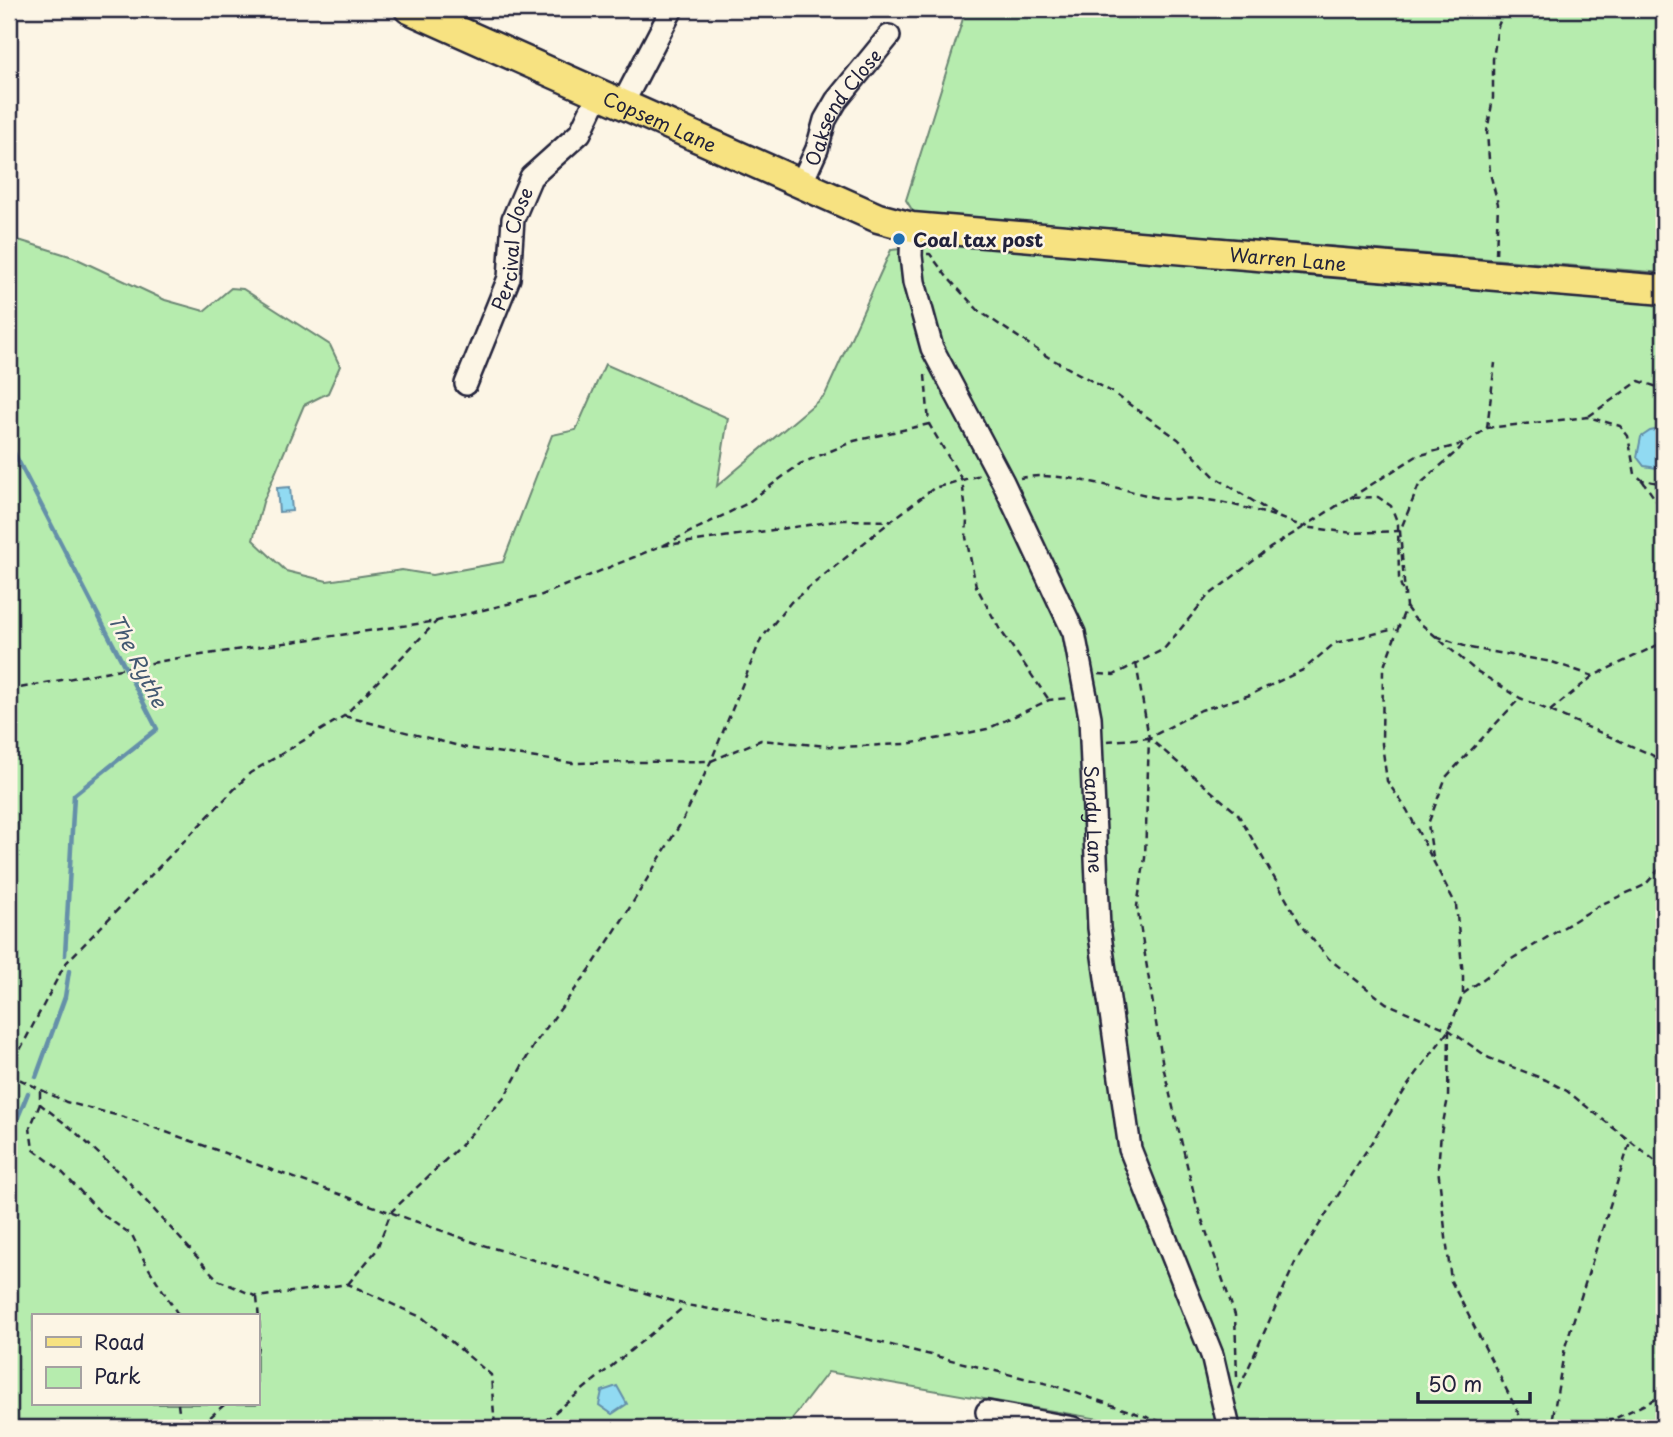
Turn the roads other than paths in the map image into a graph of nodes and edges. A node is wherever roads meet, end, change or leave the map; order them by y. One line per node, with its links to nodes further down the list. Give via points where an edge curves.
1 (409, 9): 4 (main road, Copsem Lane)
2 (672, 9): 4 (street, Percival Close)
3 (889, 36): 5 (street, Oaksend Close, via 836,101)
4 (610, 100): 5 (main road, Copsem Lane); 8 (street, Percival Close, via 531,177 513,219 509,278)
5 (801, 184): 6 (main road, Copsem Lane, via 878,218)
6 (912, 227): 7 (main road, Warren Lane); 11 (street, Sandy Lane, via 914,282 932,348 1003,482 1074,633 1090,717 1100,928 1130,1149 1212,1355)
7 (1664, 290)
8 (466, 384)
9 (987, 1412): 10 (street)
10 (1073, 1428)
11 (1229, 1428)

